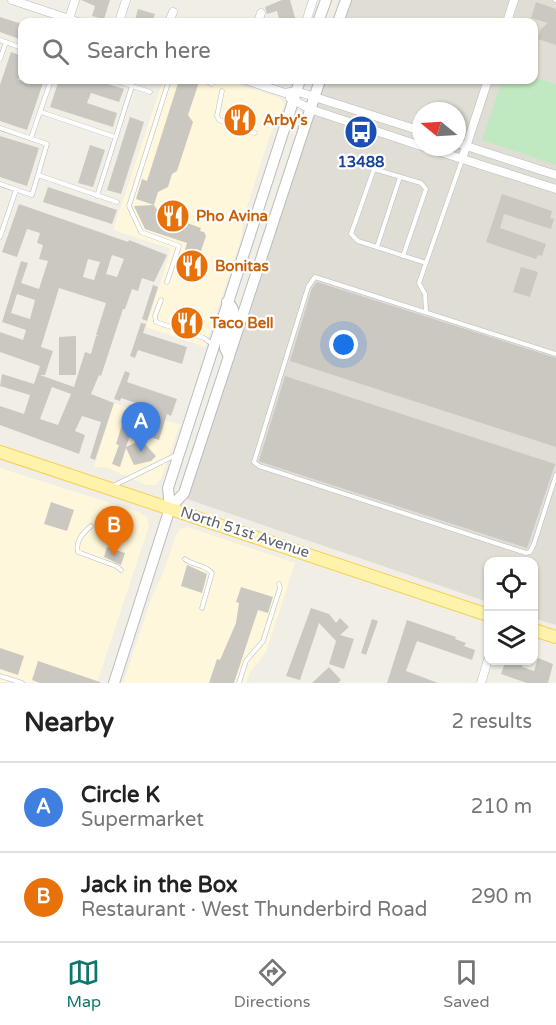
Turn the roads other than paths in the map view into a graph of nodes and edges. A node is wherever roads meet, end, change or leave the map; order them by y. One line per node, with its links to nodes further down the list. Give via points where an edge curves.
1 (12, 0): 10 (street)
2 (75, 0): 11 (street)
3 (126, 0): 12 (street)
4 (313, 0): 15 (street)
5 (326, 0): 16 (main road)
6 (346, 0): 17 (main road)
7 (514, 0): 18 (street)
8 (173, 12): 13 (street)
9 (261, 13): 14 (street)
10 (66, 18)
11 (69, 18)
12 (120, 18)
13 (171, 18)
14 (259, 18)
15 (307, 18)
16 (319, 18)
17 (339, 18)
18 (508, 18)
19 (0, 40): 20 (lane)
20 (6, 42): 21 (lane); 22 (lane)
21 (18, 46)
22 (0, 59)
23 (50, 84): 36 (lane)
24 (126, 84): 30 (lane)
25 (168, 84): 61 (lane, via 129,206 141,232 179,246)
26 (258, 84): 33 (street)
27 (298, 84): 33 (main road)
28 (319, 84): 34 (main road)
29 (487, 84): 43 (street)
30 (132, 86): 32 (lane); 40 (lane)
31 (222, 91): 39 (lane, via 219,120)
32 (150, 92)
33 (291, 95): 34 (street); 35 (street); 55 (main road)
34 (314, 97): 35 (main road); 38 (street)
35 (310, 109): 42 (street); 56 (main road)
36 (41, 112): 40 (lane); 41 (lane)
37 (0, 128): 41 (lane)
38 (412, 129)
39 (255, 133)
40 (116, 137): 53 (lane)
41 (31, 138): 47 (lane, via 47,144)
42 (412, 142)
43 (466, 146): 48 (street)
44 (453, 156): 46 (street)
45 (463, 156): 46 (street)
46 (462, 159): 51 (street); 60 (lane)
47 (38, 175): 52 (lane, via 32,195); 53 (lane)
48 (556, 175)
49 (400, 177): 58 (lane); 58 (lane, via 374,168 351,234 358,241); 59 (lane, via 421,183 426,189)
50 (0, 184): 52 (lane)
51 (556, 189)
52 (16, 190): 57 (lane)
53 (97, 196): 54 (lane)
54 (117, 202)
55 (251, 230): 56 (main road); 63 (main road)
56 (269, 236): 67 (main road)
57 (0, 237)
58 (377, 247): 59 (lane)
59 (403, 256): 60 (lane)
60 (426, 263): 64 (lane, via 419,283 425,294)
61 (167, 282)
62 (161, 300): 65 (lane, via 156,322)
63 (227, 302): 65 (main road); 67 (main road, via 234,314 225,346)
64 (426, 311): 66 (lane); 70 (lane, via 320,278 312,279 255,464 525,553 534,544)
65 (214, 345): 69 (main road)
66 (556, 354)
67 (229, 357): 72 (main road, via 184,493)
68 (0, 452): 71 (main road, North 51st Avenue)
69 (179, 454): 71 (lane); 72 (main road, via 168,488)
70 (556, 475)
71 (109, 487): 72 (main road, North 51st Avenue)
72 (170, 508): 78 (main road, North 51st Avenue); 84 (main road)
73 (92, 526): 75 (lane, via 81,535 77,550)
74 (185, 559): 77 (lane, via 212,573)
75 (121, 570)
76 (279, 584): 85 (lane, via 263,641 246,661)
77 (202, 608)
78 (484, 613)
79 (538, 631): 80 (main road)
80 (556, 637)
81 (487, 665): 86 (street)
82 (0, 676): 83 (lane)
83 (22, 683)
84 (114, 683)
85 (239, 683)
86 (481, 683)

